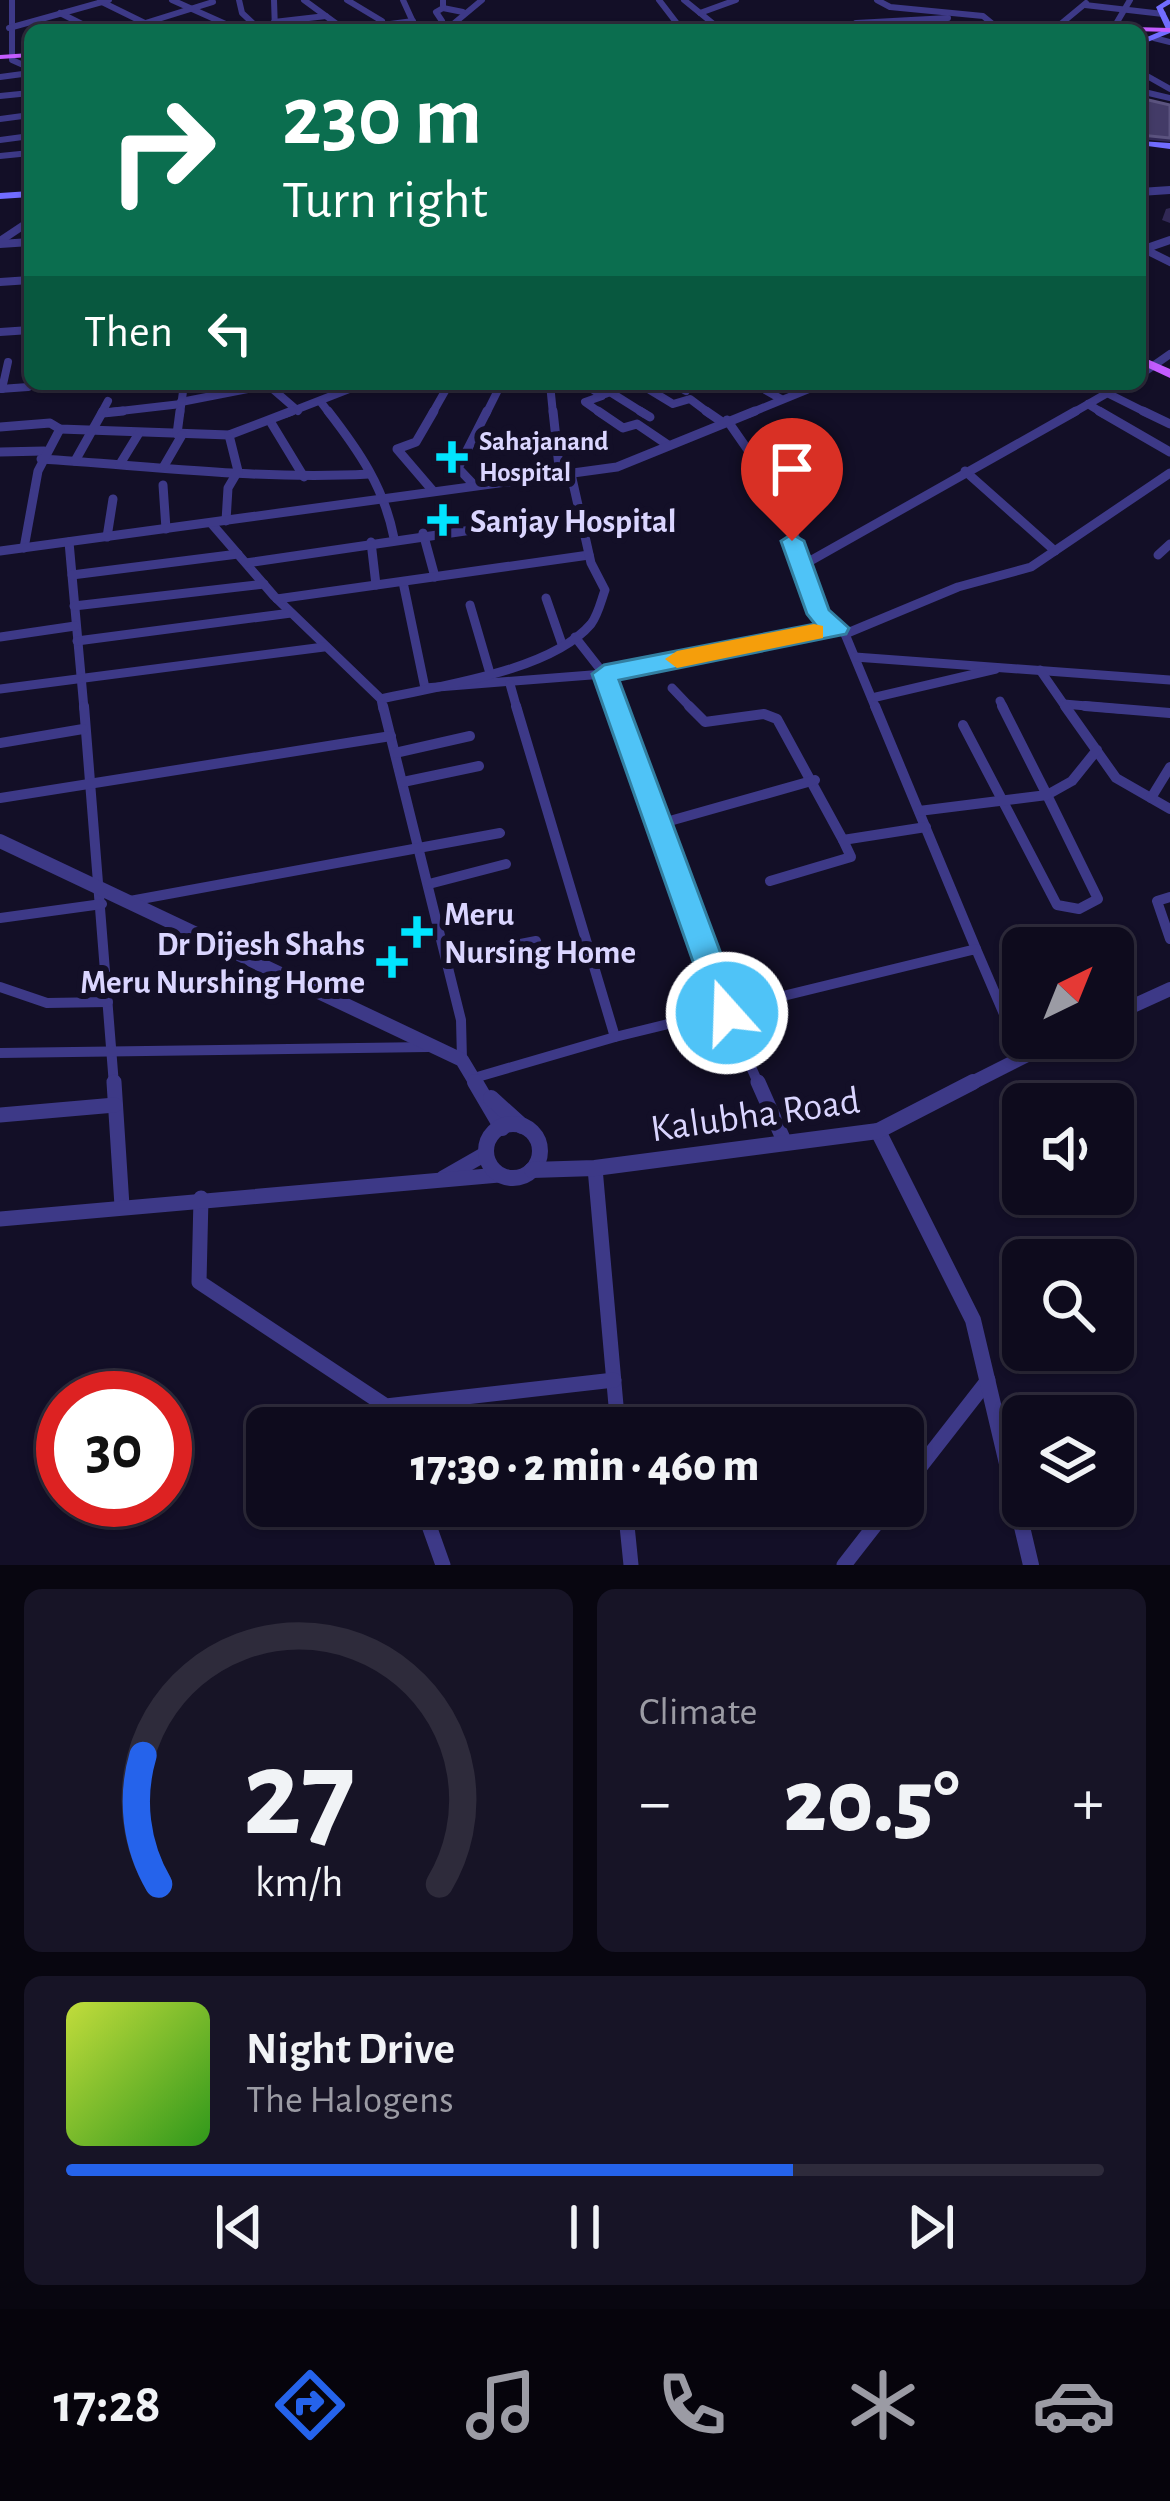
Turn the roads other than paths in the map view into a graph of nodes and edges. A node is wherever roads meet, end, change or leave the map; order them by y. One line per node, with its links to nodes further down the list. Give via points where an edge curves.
1 (12, 0): 23 (street)
2 (172, 0): 19 (street)
3 (304, 0): 28 (street)
4 (348, 0): 33 (street)
5 (403, 0): 29 (street)
6 (482, 0): 21 (street)
7 (659, 0): 43 (street)
8 (684, 0): 18 (street)
9 (710, 0): 18 (street)
10 (736, 0): 24 (street)
11 (877, 0): 26 (street)
12 (1130, 0): 20 (street)
13 (102, 1): 25 (street); 32 (street)
14 (1170, 1): 27 (main road, via 1159,7)
15 (214, 2): 19 (street)
16 (1086, 2): 20 (street); 46 (street)
17 (443, 4): 21 (street); 30 (street, via 436,12)
18 (692, 7): 24 (street)
19 (192, 8): 32 (street); 37 (street)
20 (1124, 9): 27 (street); 47 (street)
21 (464, 12): 42 (street)
22 (0, 13): 23 (street)
23 (10, 13): 48 (street)
24 (700, 13): 44 (street)
25 (60, 14): 34 (street); 35 (street)
26 (968, 14): 31 (street); 45 (street)
27 (1163, 14): 49 (main road)
28 (326, 16): 38 (street); 39 (street)
29 (412, 21): 33 (street); 41 (street)
30 (442, 21)
31 (856, 22)
32 (144, 23): 36 (street)
33 (384, 23): 40 (street)
34 (26, 24)
35 (81, 24)
36 (141, 24)
37 (226, 24)
38 (285, 24)
39 (336, 24)
40 (377, 24)
41 (411, 24)
42 (452, 24)
43 (677, 24)
44 (714, 24)
45 (992, 24)
46 (1065, 24)
47 (1116, 24)
48 (6, 30): 55 (street)
49 (1170, 30): 50 (main road)
50 (1154, 38): 51 (main road); 52 (street)
51 (1146, 41)
52 (1170, 42)
53 (24, 57): 55 (main road)
54 (0, 58): 55 (main road)
55 (12, 58): 56 (street)
56 (24, 67)
57 (1170, 354): 59 (street)
58 (8, 362): 60 (street)
59 (1163, 368)
60 (1, 389)
61 (183, 390): 79 (street)
62 (248, 390): 79 (street)
63 (273, 390): 82 (street)
64 (340, 390): 78 (street)
65 (446, 390): 110 (street, via 416,442 397,449)
66 (498, 390): 109 (street, via 458,468)
67 (551, 390): 106 (street)
68 (598, 390): 75 (street)
69 (614, 390): 75 (street)
70 (650, 390): 80 (street)
71 (766, 390): 76 (street)
72 (801, 390): 76 (street)
73 (1112, 390): 74 (street)
74 (1107, 393): 81 (street); 88 (street)
75 (606, 394): 84 (street); 87 (street, via 585,403 622,428)
76 (782, 399): 86 (street)
77 (108, 400): 83 (street)
78 (320, 401): 82 (street); 105 (street)
79 (181, 403): 83 (street); 93 (street)
80 (673, 404): 84 (street); 86 (street, via 690,399)
81 (1088, 404): 97 (street); 103 (street)
82 (298, 410): 85 (street)
83 (103, 413): 91 (street)
84 (650, 417): 87 (street)
85 (269, 421): 94 (street); 107 (street)
86 (724, 421): 95 (street); 129 (street, via 784,502)
87 (637, 424): 95 (street)
88 (1170, 424)
89 (0, 427): 90 (street)
90 (60, 429): 91 (street); 98 (street)
91 (96, 431): 92 (street); 99 (street)
92 (139, 433): 93 (street); 100 (street)
93 (180, 434): 94 (street); 101 (street)
94 (230, 435): 102 (street)
95 (668, 445): 106 (street, via 617,467)
96 (0, 452): 98 (street)
97 (1170, 452)
98 (43, 455): 99 (street); 123 (street)
99 (75, 461): 100 (street)
100 (120, 464): 101 (street)
101 (164, 466): 102 (street)
102 (238, 471): 107 (street); 114 (street)
103 (965, 471): 125 (street); 129 (street)
104 (1170, 473): 125 (street)
105 (369, 474): 107 (street); 112 (street)
106 (565, 475): 109 (street); 126 (street)
107 (304, 477)
108 (163, 485): 116 (street)
109 (474, 485): 110 (street)
110 (433, 491): 112 (street)
111 (113, 499): 118 (street)
112 (386, 499): 114 (street); 119 (street)
113 (567, 516): 117 (street)
114 (226, 521): 115 (street)
115 (211, 523): 116 (street); 128 (street)
116 (166, 529): 118 (street)
117 (423, 533): 119 (street); 131 (street)
118 (107, 537): 120 (street)
119 (394, 538): 121 (street)
120 (69, 542): 123 (street); 130 (street)
121 (371, 542): 128 (street); 134 (street)
122 (1170, 544): 127 (street)
123 (24, 548): 124 (street)
124 (0, 551)
125 (1055, 551): 141 (street, via 1016,574)
126 (589, 555): 131 (street); 143 (street, via 605,590 593,622)
127 (1158, 555)
128 (242, 558): 130 (street); 133 (street)
129 (802, 565): 141 (street, via 819,614)
130 (71, 575): 138 (street)
131 (436, 577): 132 (street)
132 (404, 582): 134 (street); 155 (street)
133 (264, 584): 136 (street); 138 (street)
134 (376, 585): 136 (street)
135 (546, 598): 145 (street)
136 (277, 599): 139 (street)
137 (470, 605): 149 (street)
138 (74, 606): 140 (street)
139 (291, 614): 144 (street); 146 (street)
140 (75, 626): 142 (street); 144 (street)
141 (841, 631): 147 (street); 151 (street)
142 (0, 637)
143 (575, 637): 145 (street); 151 (street)
144 (77, 641): 152 (street)
145 (562, 644): 149 (street)
146 (324, 647): 152 (street); 159 (street)
147 (855, 657): 148 (street); 158 (street)
148 (1004, 667): 150 (street); 158 (street)
149 (489, 670): 155 (street)
150 (1040, 670): 153 (street); 161 (street)
151 (604, 674): 154 (street); 181 (street)
152 (80, 680): 157 (street); 164 (street)
153 (1170, 682)
154 (510, 684): 155 (street); 204 (street)
155 (425, 688): 159 (street)
156 (672, 688): 172 (street, via 705,722 777,719)
157 (0, 689)
158 (872, 698): 180 (street)
159 (381, 700): 165 (street)
160 (1000, 700): 175 (street)
161 (1064, 704): 162 (street); 168 (street)
162 (1170, 713)
163 (963, 725): 178 (street)
164 (83, 729): 167 (street); 174 (street)
165 (391, 736): 169 (street); 174 (street)
166 (470, 736): 169 (street)
167 (0, 743)
168 (1097, 750): 175 (street, via 1072,781); 177 (street, via 1117,778)
169 (395, 752): 173 (street)
170 (479, 766): 173 (street)
171 (1170, 767): 177 (street)
172 (815, 780): 181 (street); 184 (street)
173 (403, 782): 186 (street)
174 (88, 784): 176 (street); 190 (street)
175 (1047, 795): 178 (street); 178 (street, via 1098,899 1085,908 1057,905)
176 (0, 798)
177 (1151, 798): 179 (street)
178 (1002, 801): 180 (street)
179 (1170, 809)
180 (919, 811): 182 (street)
181 (659, 824): 203 (street)
182 (926, 827): 184 (street); 196 (street)
183 (500, 833): 186 (street)
184 (843, 840): 188 (street, via 851,857)
185 (4, 845): 190 (street)
186 (420, 847): 189 (street); 192 (street)
187 (506, 864): 189 (street)
188 (770, 881)
189 (429, 884): 197 (street)
190 (101, 896): 192 (street); 193 (street); 200 (street)
191 (1170, 897): 194 (street, via 1157,901)
192 (130, 901): 205 (street)
193 (0, 918)
194 (1170, 939)
195 (536, 941): 197 (street)
196 (976, 949): 202 (street); 203 (street)
197 (446, 958): 209 (street)
198 (0, 988): 200 (street, via 47,1003)
199 (1170, 989): 201 (street)
200 (108, 1002): 207 (street)
201 (1134, 1005)
202 (1002, 1009)
203 (727, 1013): 204 (street); 216 (street)
204 (615, 1037): 210 (street)
205 (436, 1047): 207 (street); 209 (street)
206 (0, 1053): 207 (street)
207 (112, 1055): 211 (street)
208 (1016, 1059): 215 (street, Kalubha Road)
209 (462, 1060): 210 (street)
210 (478, 1083): 213 (street); 214 (street)
211 (115, 1105): 212 (street); 224 (street)
212 (0, 1115)
213 (522, 1126): 214 (street); 217 (street)
214 (502, 1128): 218 (street)
215 (878, 1131): 216 (street, Kalubha Road); 226 (street, via 974,1320)
216 (785, 1143): 219 (street, Kalubha Road)
217 (541, 1150): 219 (street); 220 (street)
218 (485, 1154): 221 (street); 222 (street)
219 (588, 1168): 220 (street, Kalubha Road); 227 (street)
220 (532, 1170): 221 (street)
221 (499, 1175): 222 (street)
222 (435, 1182): 223 (street)
223 (201, 1198): 224 (street); 228 (street, via 199,1282)
224 (122, 1206): 225 (street)
225 (0, 1219)
226 (990, 1377): 230 (street); 237 (street)
227 (614, 1380): 228 (street); 229 (street)
228 (386, 1406)
229 (616, 1407)
230 (924, 1462)
231 (429, 1527): 234 (street)
232 (627, 1527): 235 (street)
233 (874, 1527): 236 (street)
234 (443, 1565)
235 (631, 1565)
236 (844, 1565)
237 (1031, 1565)

